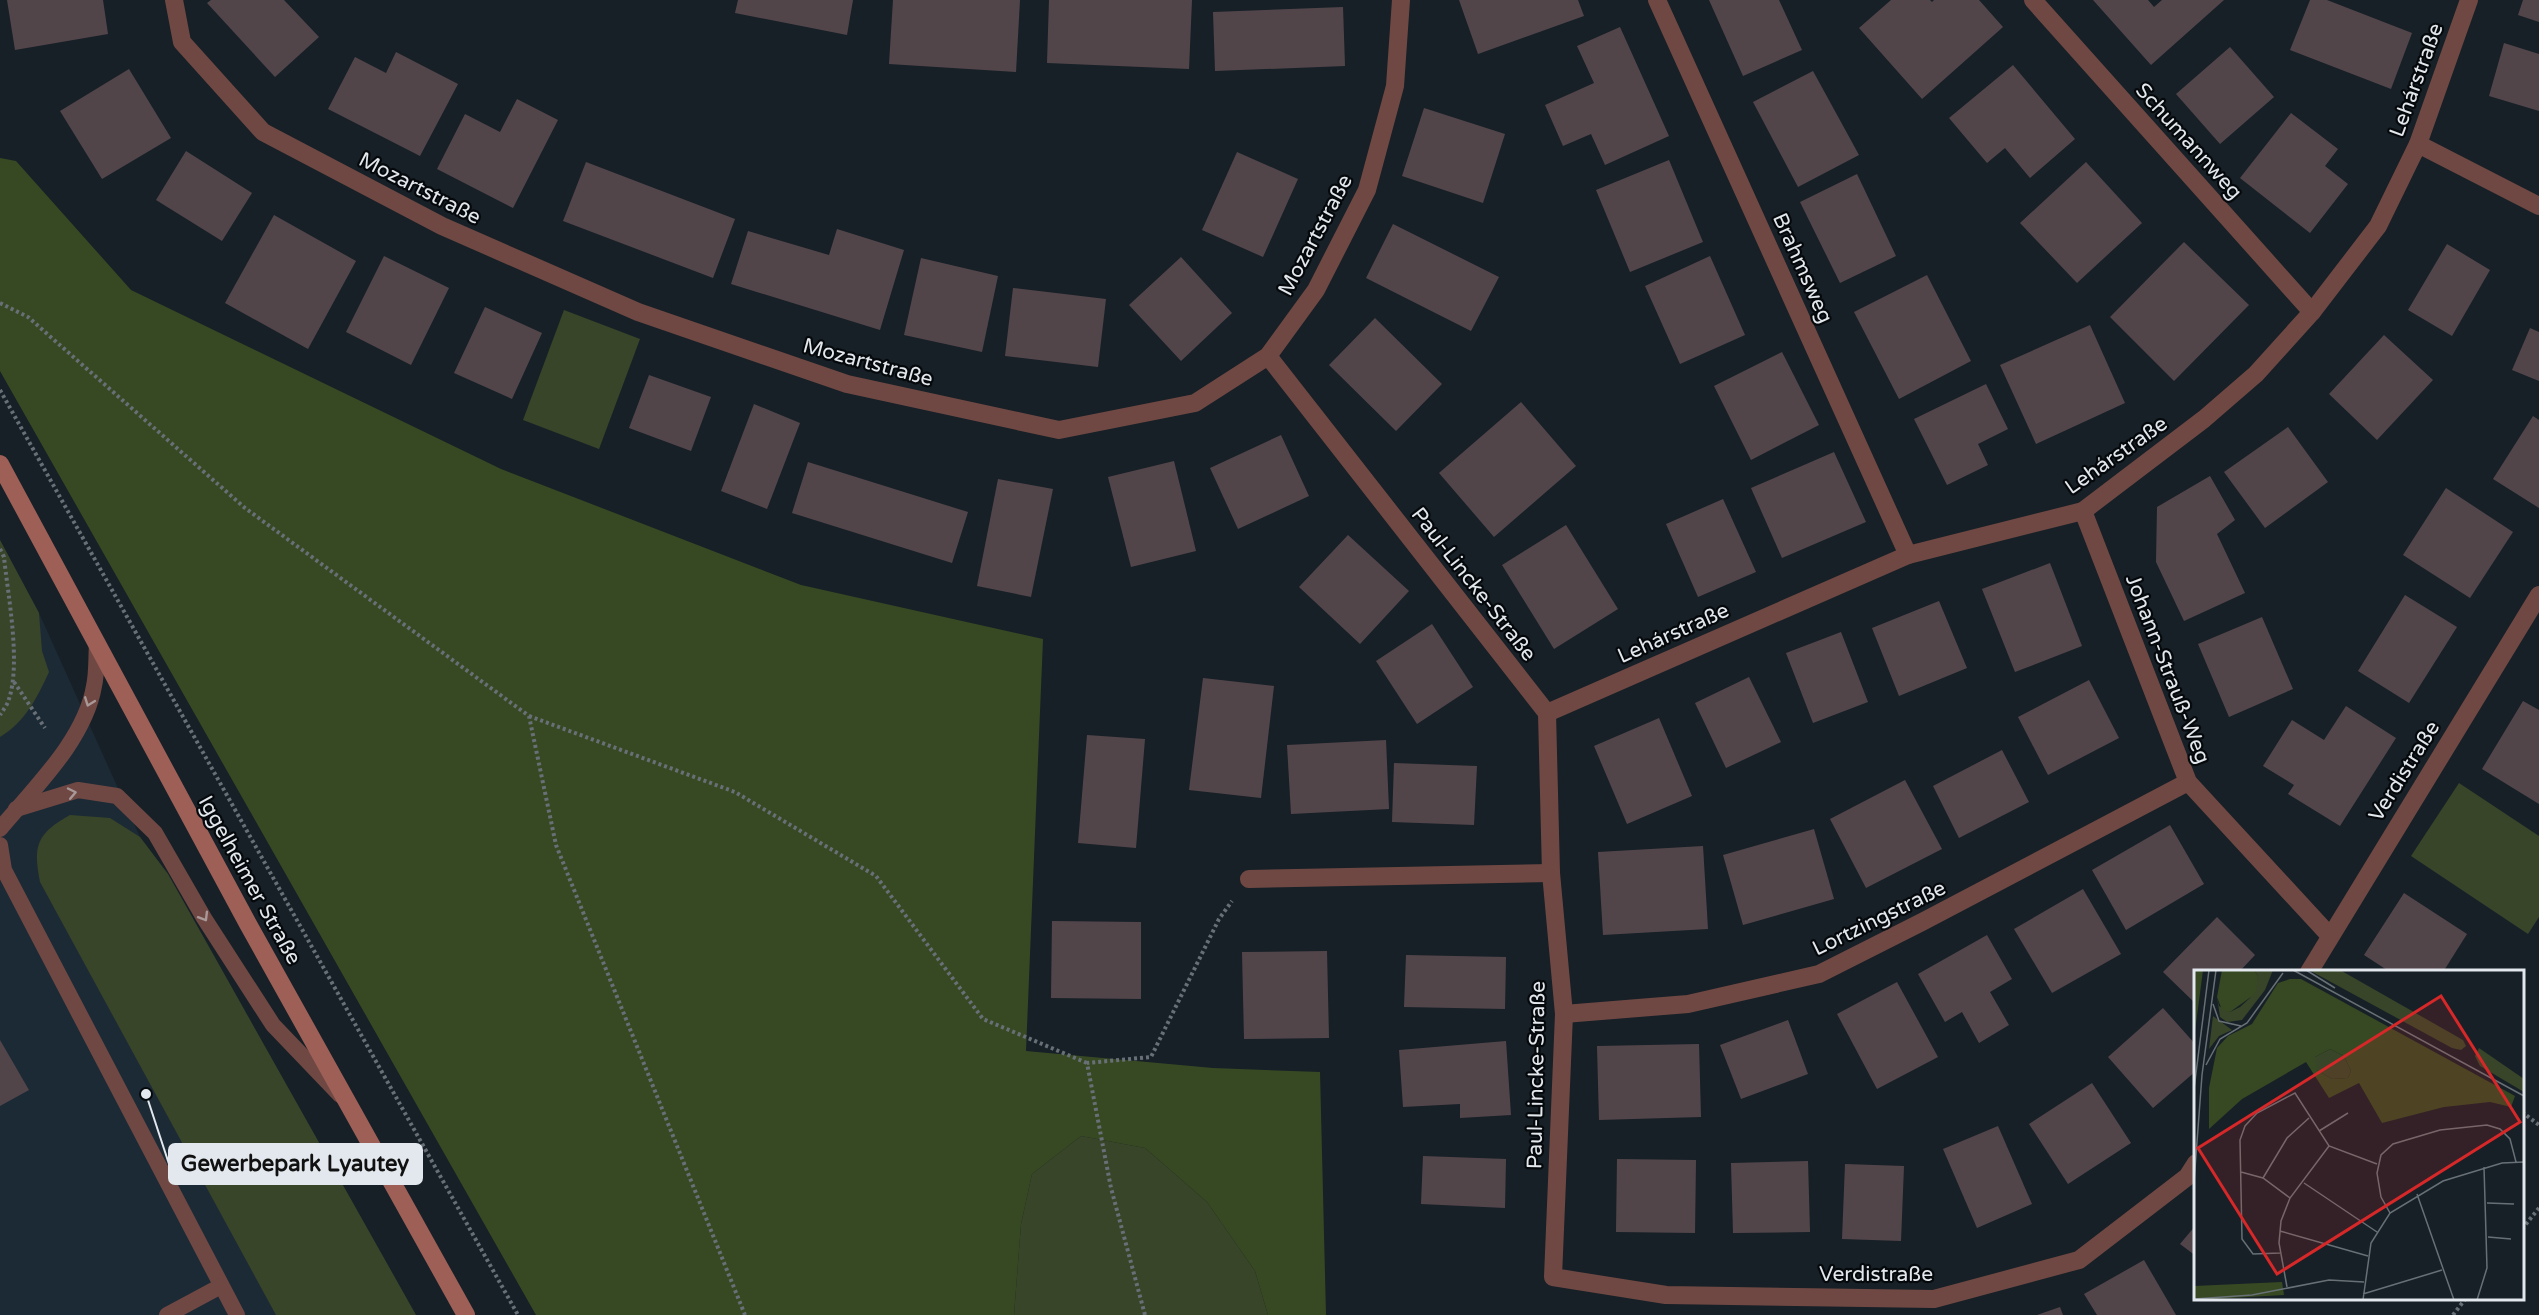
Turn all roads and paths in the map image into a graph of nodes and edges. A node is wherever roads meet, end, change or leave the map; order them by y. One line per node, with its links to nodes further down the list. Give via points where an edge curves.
1 (174, 0): 10 (street, Mozartstraße, via 182,42 262,132 442,226 638,312 846,384 1059,430 1195,403)
2 (1401, 0): 10 (street, Mozartstraße, via 1395,86 1367,190 1316,290)
3 (1657, 0): 15 (street, Brahmsweg)
4 (2033, 0): 9 (street, Schumannweg)
5 (2469, 0): 6 (street, Lehárstraße)
6 (2418, 144): 7 (street); 9 (street, Lehárstraße, via 2378,226)
7 (2539, 206)
8 (0, 303): 21 (path, via 28,317 245,508)
9 (2312, 312): 13 (street, Lehárstraße, via 2239,389)
10 (1268, 356): 19 (street, Paul-Lincke-Straße)
11 (0, 390): 45 (path)
12 (0, 464): 17 (main road, Iggelheimer Straße)
13 (2083, 511): 15 (street, Lehárstraße); 23 (street, Johann-Strauß-Weg)
14 (0, 549): 18 (path, via 4,557)
15 (1908, 555): 19 (street, Lehárstraße)
16 (2539, 595): 29 (street, Verdistraße)
17 (97, 644): 22 (lane, one-way to 22, via 94,688 79,728); 33 (main road, Iggelheimer Straße)
18 (13, 681): 20 (path, via 9,701); 22 (path)
19 (1547, 713): 27 (street, Paul-Lincke-Straße)
20 (0, 715)
21 (529, 716): 32 (path, via 735,792 876,876 983,1019); 46 (path, via 556,845)
22 (63, 753): 24 (lane)
23 (2188, 782): 29 (street, Johann-Strauß-Weg); 31 (street, Lortzingstraße, via 1819,974 1688,1004)
24 (16, 809): 25 (lane); 33 (lane, one-way to 33, via 78,790 117,796 155,832 204,918 273,1025)
25 (0, 829)
26 (0, 845): 40 (lane, via 4,870)
27 (1551, 873): 28 (street); 31 (street, Paul-Lincke-Straße)
28 (1249, 879): 32 (path, via 1219,919 1151,1057)
29 (2330, 936): 30 (street, Verdistraße)
30 (2310, 970)
31 (1563, 1014): 39 (street, Paul-Lincke-Straße)
32 (1086, 1063): 47 (path, via 1111,1188)
33 (349, 1105): 44 (main road, Iggelheimer Straße)
34 (2524, 1114): 35 (path)
35 (2539, 1125)
36 (2194, 1166): 39 (street, Verdistraße, via 2187,1177 2079,1260 1934,1299 1666,1296)
37 (2539, 1208): 38 (path)
38 (2524, 1228)
39 (1553, 1277)
40 (221, 1286): 42 (lane); 43 (lane)
41 (2465, 1300): 48 (path)
42 (167, 1315)
43 (237, 1315)
44 (466, 1315)
45 (518, 1315)
46 (746, 1315)
47 (1145, 1315)
48 (2452, 1315)

